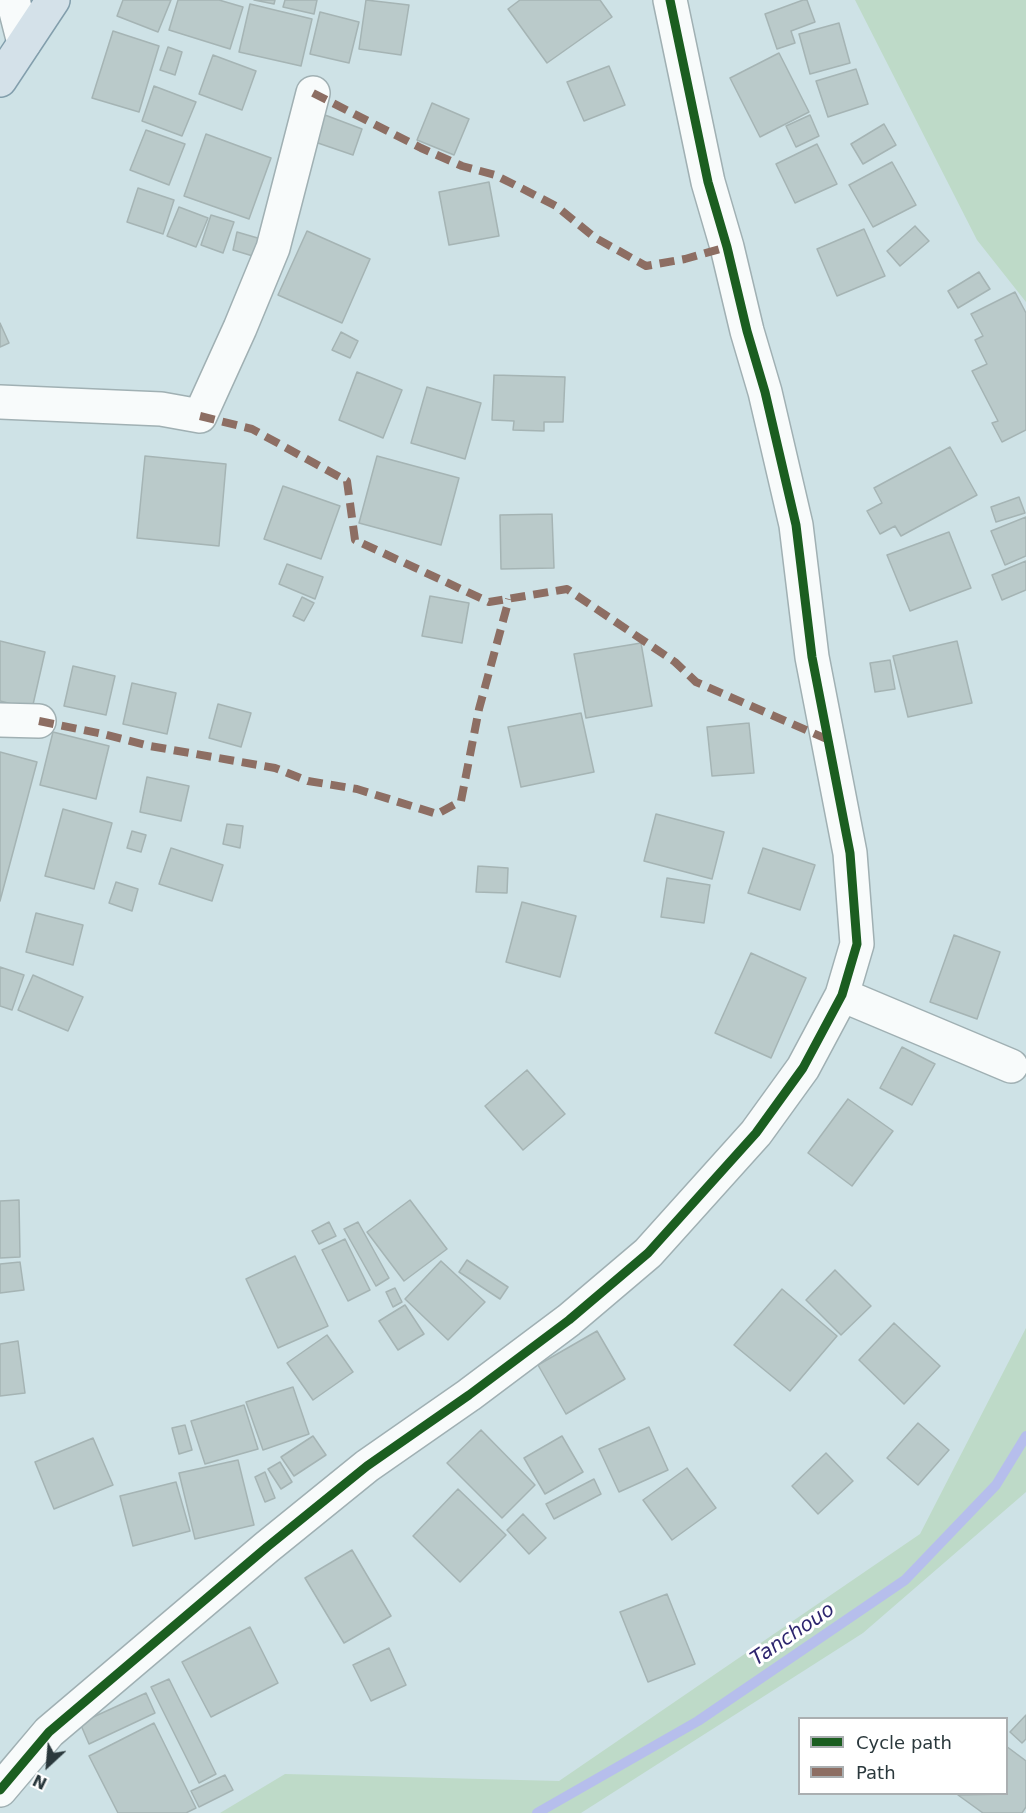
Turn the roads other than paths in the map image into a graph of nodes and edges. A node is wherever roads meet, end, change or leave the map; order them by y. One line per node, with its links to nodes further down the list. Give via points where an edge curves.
1 (13, 0): 4 (street)
2 (53, 0): 4 (main road)
3 (670, 0): 10 (street, via 708,182 796,525 812,657 850,853 857,944)
4 (24, 44): 5 (main road)
5 (0, 80)
6 (313, 93): 7 (street, via 273,248 200,416 161,409)
7 (0, 402)
8 (0, 720): 9 (street)
9 (39, 721)
10 (842, 995): 11 (street); 12 (street, via 803,1068 756,1133 648,1252 569,1320 367,1466 267,1547 50,1732)
11 (1011, 1066)
12 (0, 1790)

